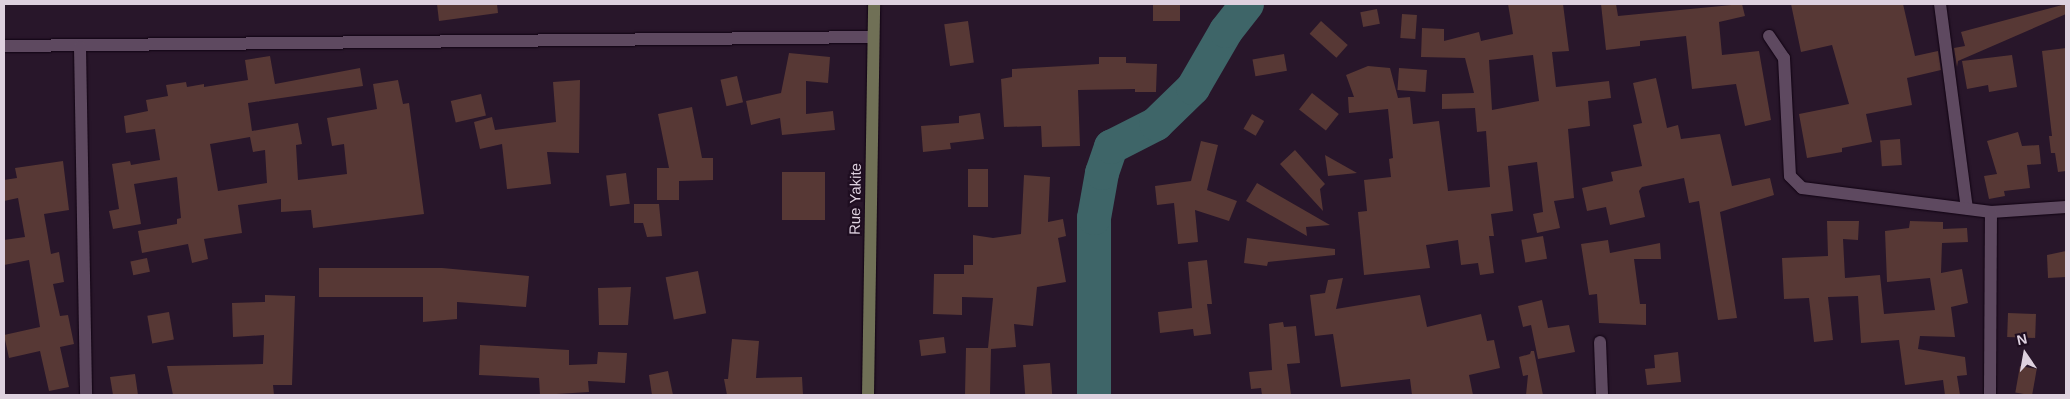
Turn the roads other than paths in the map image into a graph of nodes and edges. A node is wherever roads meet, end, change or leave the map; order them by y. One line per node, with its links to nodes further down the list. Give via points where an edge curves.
1 (874, 4): 4 (main road, Rue Yakite)
2 (1940, 4): 8 (street)
3 (1768, 36): 8 (street, via 1784,58 1790,176 1802,188)
4 (873, 37): 6 (street); 12 (main road, Rue Yakite)
5 (4, 46): 6 (street)
6 (80, 47): 11 (street)
7 (2066, 206): 9 (street)
8 (1967, 208): 9 (street)
9 (1991, 212): 14 (street)
10 (1600, 342): 13 (street)
11 (86, 395)
12 (868, 395)
13 (1602, 395)
14 (1990, 395)

